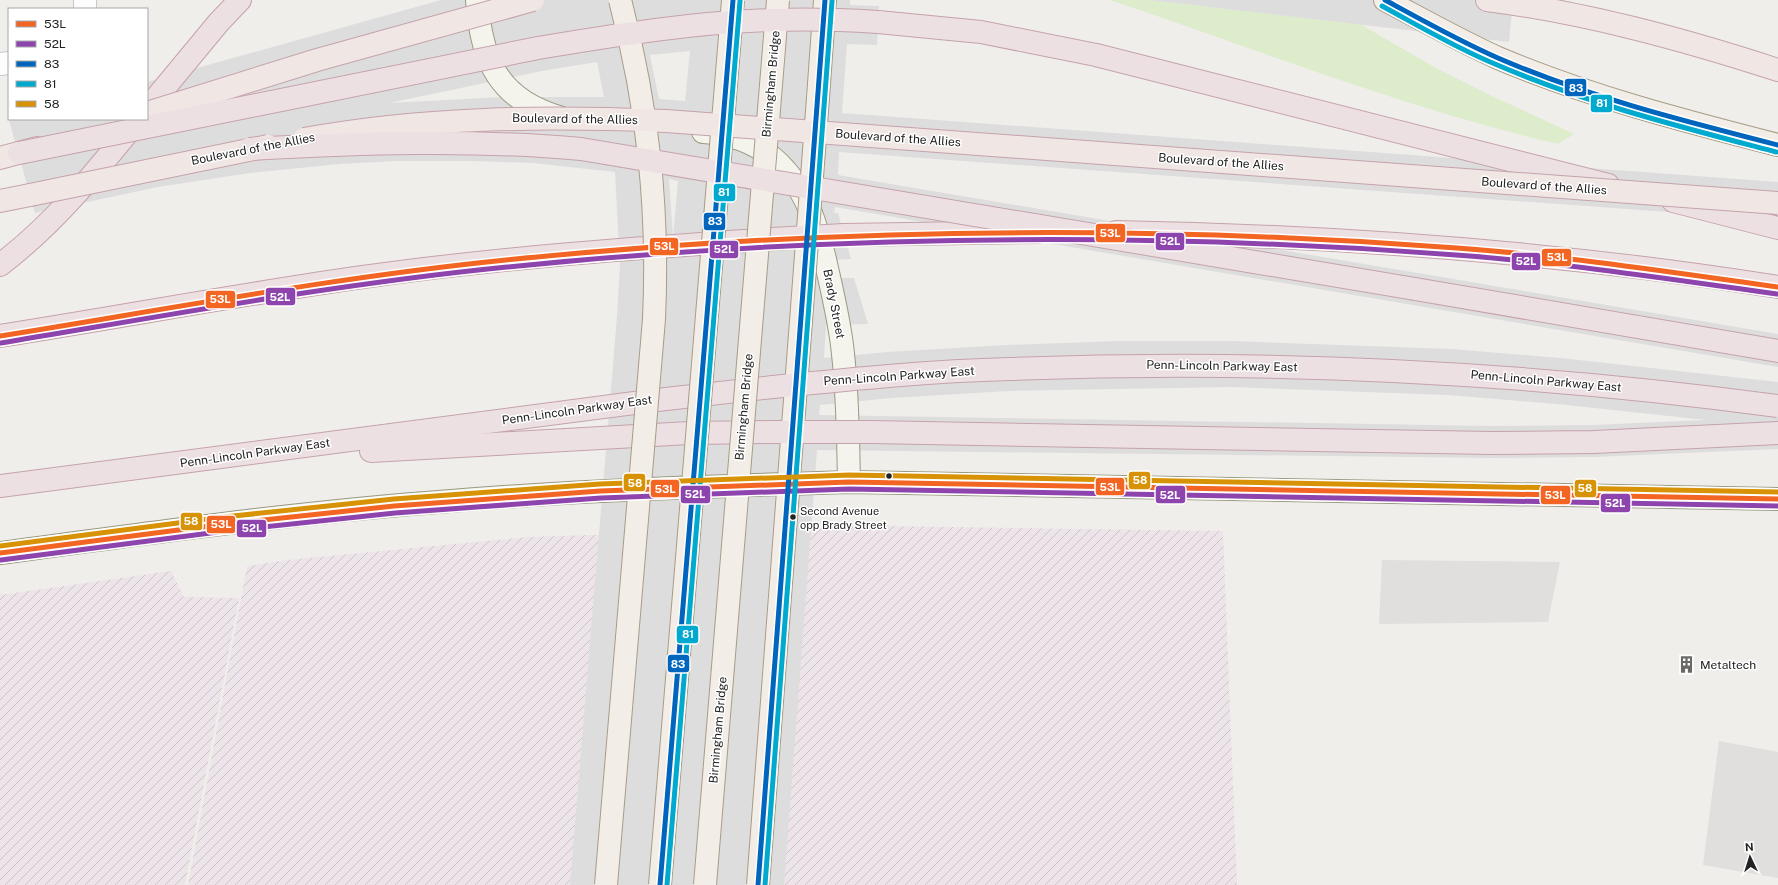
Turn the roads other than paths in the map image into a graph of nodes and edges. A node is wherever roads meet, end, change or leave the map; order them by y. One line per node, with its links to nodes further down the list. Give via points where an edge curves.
1 (240, 0): 11 (highway)
2 (477, 0): 28 (main road, Brady Street, via 481,39 488,61 511,93 528,105 546,113 592,124 711,133 732,137 752,144 770,155 786,171 800,190 811,212 839,325 847,394)
3 (532, 0): 12 (highway, bridge, via 318,60)
4 (620, 0): 32 (main road, bridge, via 648,134 656,265)
5 (733, 0): 33 (main road, bridge)
6 (778, 0): 34 (main road, Birmingham Bridge, bridge)
7 (825, 0): 35 (main road, bridge)
8 (1385, 0): 15 (main road, via 1469,44 1532,71 1670,116)
9 (1487, 0): 10 (highway, via 1513,3 1657,33)
10 (1778, 70)
11 (148, 108)
12 (148, 113)
13 (126, 120): 17 (highway, bridge)
14 (138, 120): 21 (highway, via 75,196 26,245)
15 (1778, 145)
16 (249, 149): 18 (highway, Boulevard of the Allies, bridge); 19 (highway, Boulevard of the Allies, bridge, via 325,135 446,120 612,118); 24 (highway, bridge, via 426,143 536,145 580,149)
17 (9, 156): 20 (highway, bridge, via 538,48 604,37 722,23 826,19 981,32 1096,54)
18 (0, 201)
19 (1778, 203)
20 (1778, 228)
21 (0, 265)
22 (1778, 286): 23 (highway, bridge, via 1513,254 1293,238 1087,232 844,235 648,247 364,277)
23 (0, 336)
24 (1778, 351)
25 (1778, 406): 27 (highway, Penn-Lincoln Parkway East, bridge, via 1668,392 1442,373 1239,365 1008,369 889,375 773,387)
26 (1778, 433): 27 (highway, bridge, via 1594,442 1492,443 887,432 690,433)
27 (192, 462): 29 (highway, Penn-Lincoln Parkway East)
28 (849, 482): 30 (main road); 31 (main road, via 583,491 450,501 268,518)
29 (0, 486)
30 (1778, 499)
31 (0, 553)
32 (606, 885)
33 (660, 885)
34 (705, 885)
35 (758, 885)

